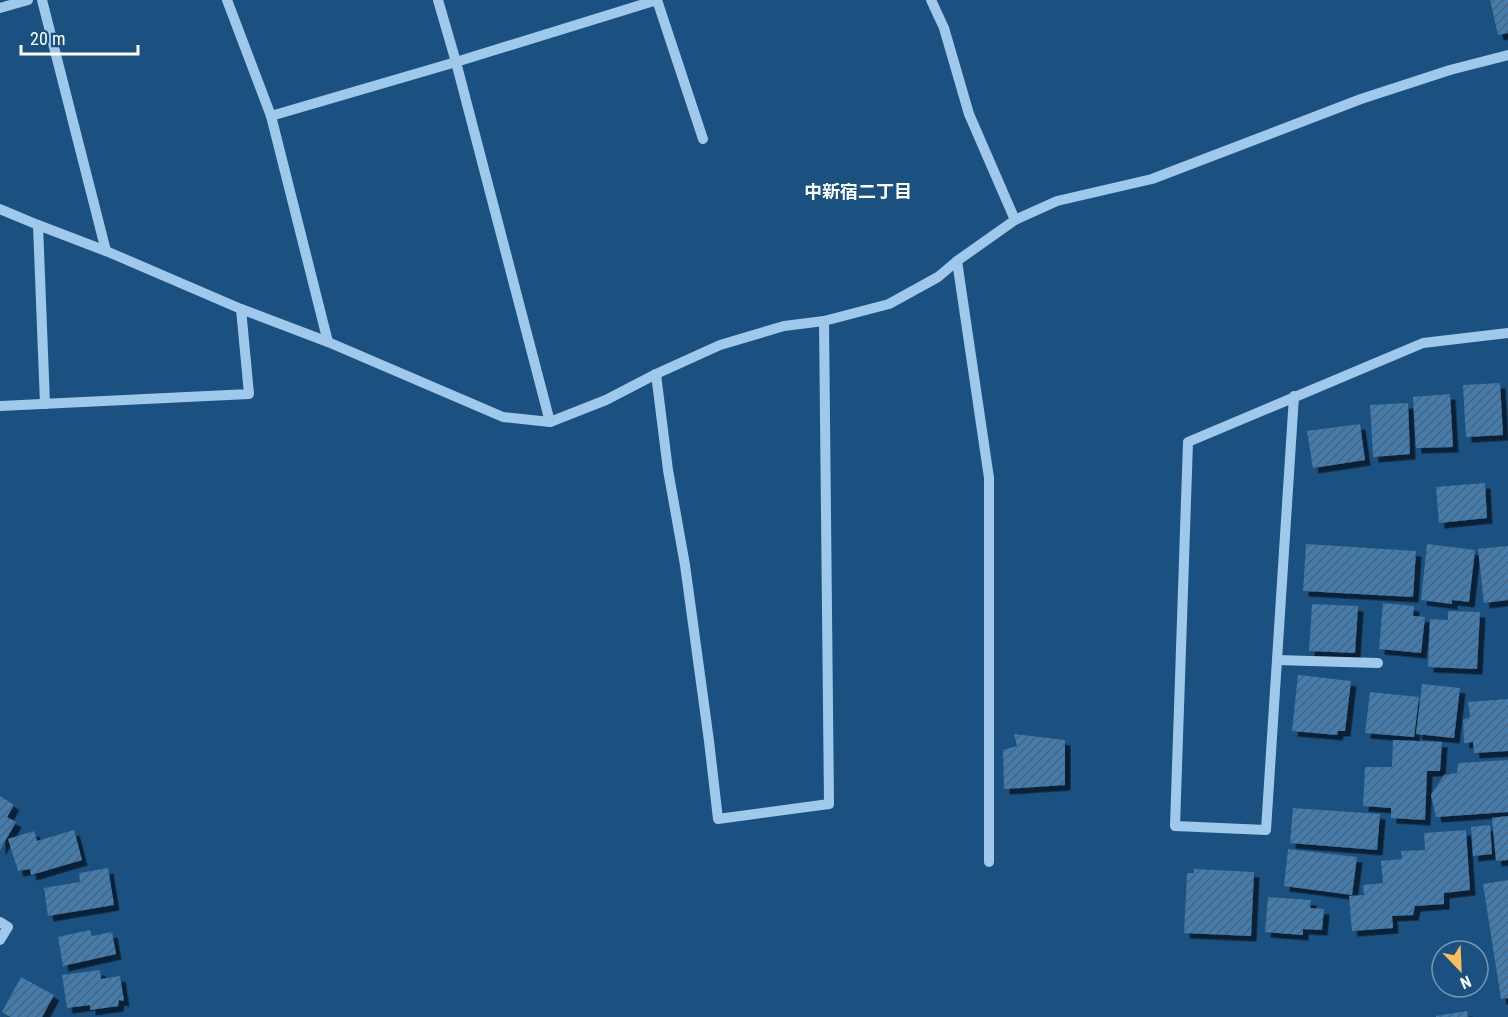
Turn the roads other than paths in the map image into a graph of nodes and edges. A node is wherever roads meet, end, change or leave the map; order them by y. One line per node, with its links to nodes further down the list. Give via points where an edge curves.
1 (28, 0): 7 (street)
2 (42, 0): 15 (street)
3 (227, 0): 10 (street)
4 (438, 0): 9 (street)
5 (657, 0): 9 (street); 11 (street)
6 (931, 0): 13 (street, via 944,28 969,114)
7 (0, 8)
8 (1508, 55): 13 (street, via 1361,99 1152,179 1057,201)
9 (456, 62): 10 (street); 25 (street)
10 (271, 116): 20 (street)
11 (703, 139)
12 (0, 209): 14 (street)
13 (1015, 220): 16 (street)
14 (38, 225): 15 (street); 23 (street)
15 (106, 251): 17 (street)
16 (957, 261): 18 (street, via 938,277 888,304); 28 (street, via 989,478)
17 (242, 309): 20 (street); 23 (street, via 249,394)
18 (824, 321): 21 (street, via 784,326 720,345); 21 (street, via 829,804 718,819)
19 (1508, 333): 22 (street, via 1422,343)
20 (328, 342): 25 (street, via 503,417)
21 (656, 374): 25 (street, via 606,400)
22 (1294, 396): 26 (street); 26 (street, via 1188,442 1175,826 1266,830)
23 (45, 404): 24 (street)
24 (0, 406)
25 (550, 422)
26 (1277, 660): 27 (street)
27 (1378, 663)
28 (989, 862)
29 (0, 922): 30 (street, via 8,927)
30 (0, 940)

